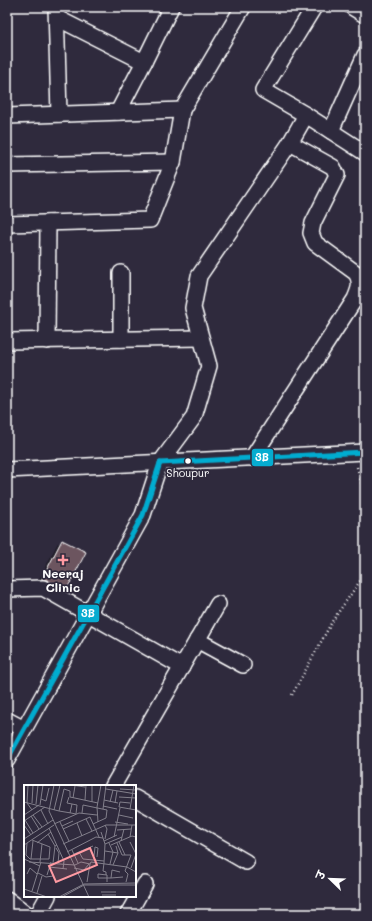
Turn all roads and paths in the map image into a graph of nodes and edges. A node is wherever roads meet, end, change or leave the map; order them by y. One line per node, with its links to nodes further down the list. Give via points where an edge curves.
1 (243, 7): 9 (street)
2 (314, 7): 12 (street, via 263,90)
3 (352, 7): 6 (street)
4 (166, 9): 8 (street)
5 (56, 12): 8 (street); 11 (street)
6 (365, 15)
7 (365, 55): 14 (street)
8 (144, 62): 10 (street)
9 (182, 110): 10 (street); 17 (street)
10 (118, 112): 11 (street)
11 (59, 114): 13 (street)
12 (306, 115): 14 (street); 15 (street)
13 (7, 116)
14 (331, 131): 16 (street)
15 (290, 143): 22 (street, via 199,276 193,308); 27 (street, via 333,167 337,175 313,223 311,233 316,243 356,273 360,279 355,299)
16 (365, 153)
17 (173, 162): 18 (street); 19 (street, via 150,220)
18 (7, 165)
19 (48, 223): 20 (street); 24 (street)
20 (7, 224)
21 (121, 273): 23 (street)
22 (201, 338): 23 (street); 28 (street, via 208,366 194,417)
23 (121, 339): 24 (street)
24 (47, 340): 25 (street)
25 (7, 341)
26 (359, 452): 27 (street); 30 (path)
27 (252, 458): 28 (street)
28 (160, 463): 29 (street); 36 (street, via 143,515)
29 (7, 470)
30 (361, 482): 31 (path); 32 (path)
31 (365, 483)
32 (365, 496)
33 (365, 574): 40 (path, via 333,620)
34 (7, 589): 36 (street, via 43,588)
35 (218, 604): 37 (street)
36 (88, 613): 39 (street); 42 (street)
37 (197, 640): 38 (street); 39 (street)
38 (243, 665)
39 (182, 667): 44 (street)
40 (292, 695)
41 (7, 720): 42 (street)
42 (24, 729): 43 (street)
43 (7, 760)
44 (114, 785)
45 (136, 799): 46 (street)
46 (246, 862)
47 (145, 884): 52 (street)
48 (47, 897): 51 (street)
49 (7, 899): 50 (street)
50 (27, 914)
51 (38, 914)
52 (128, 914)

